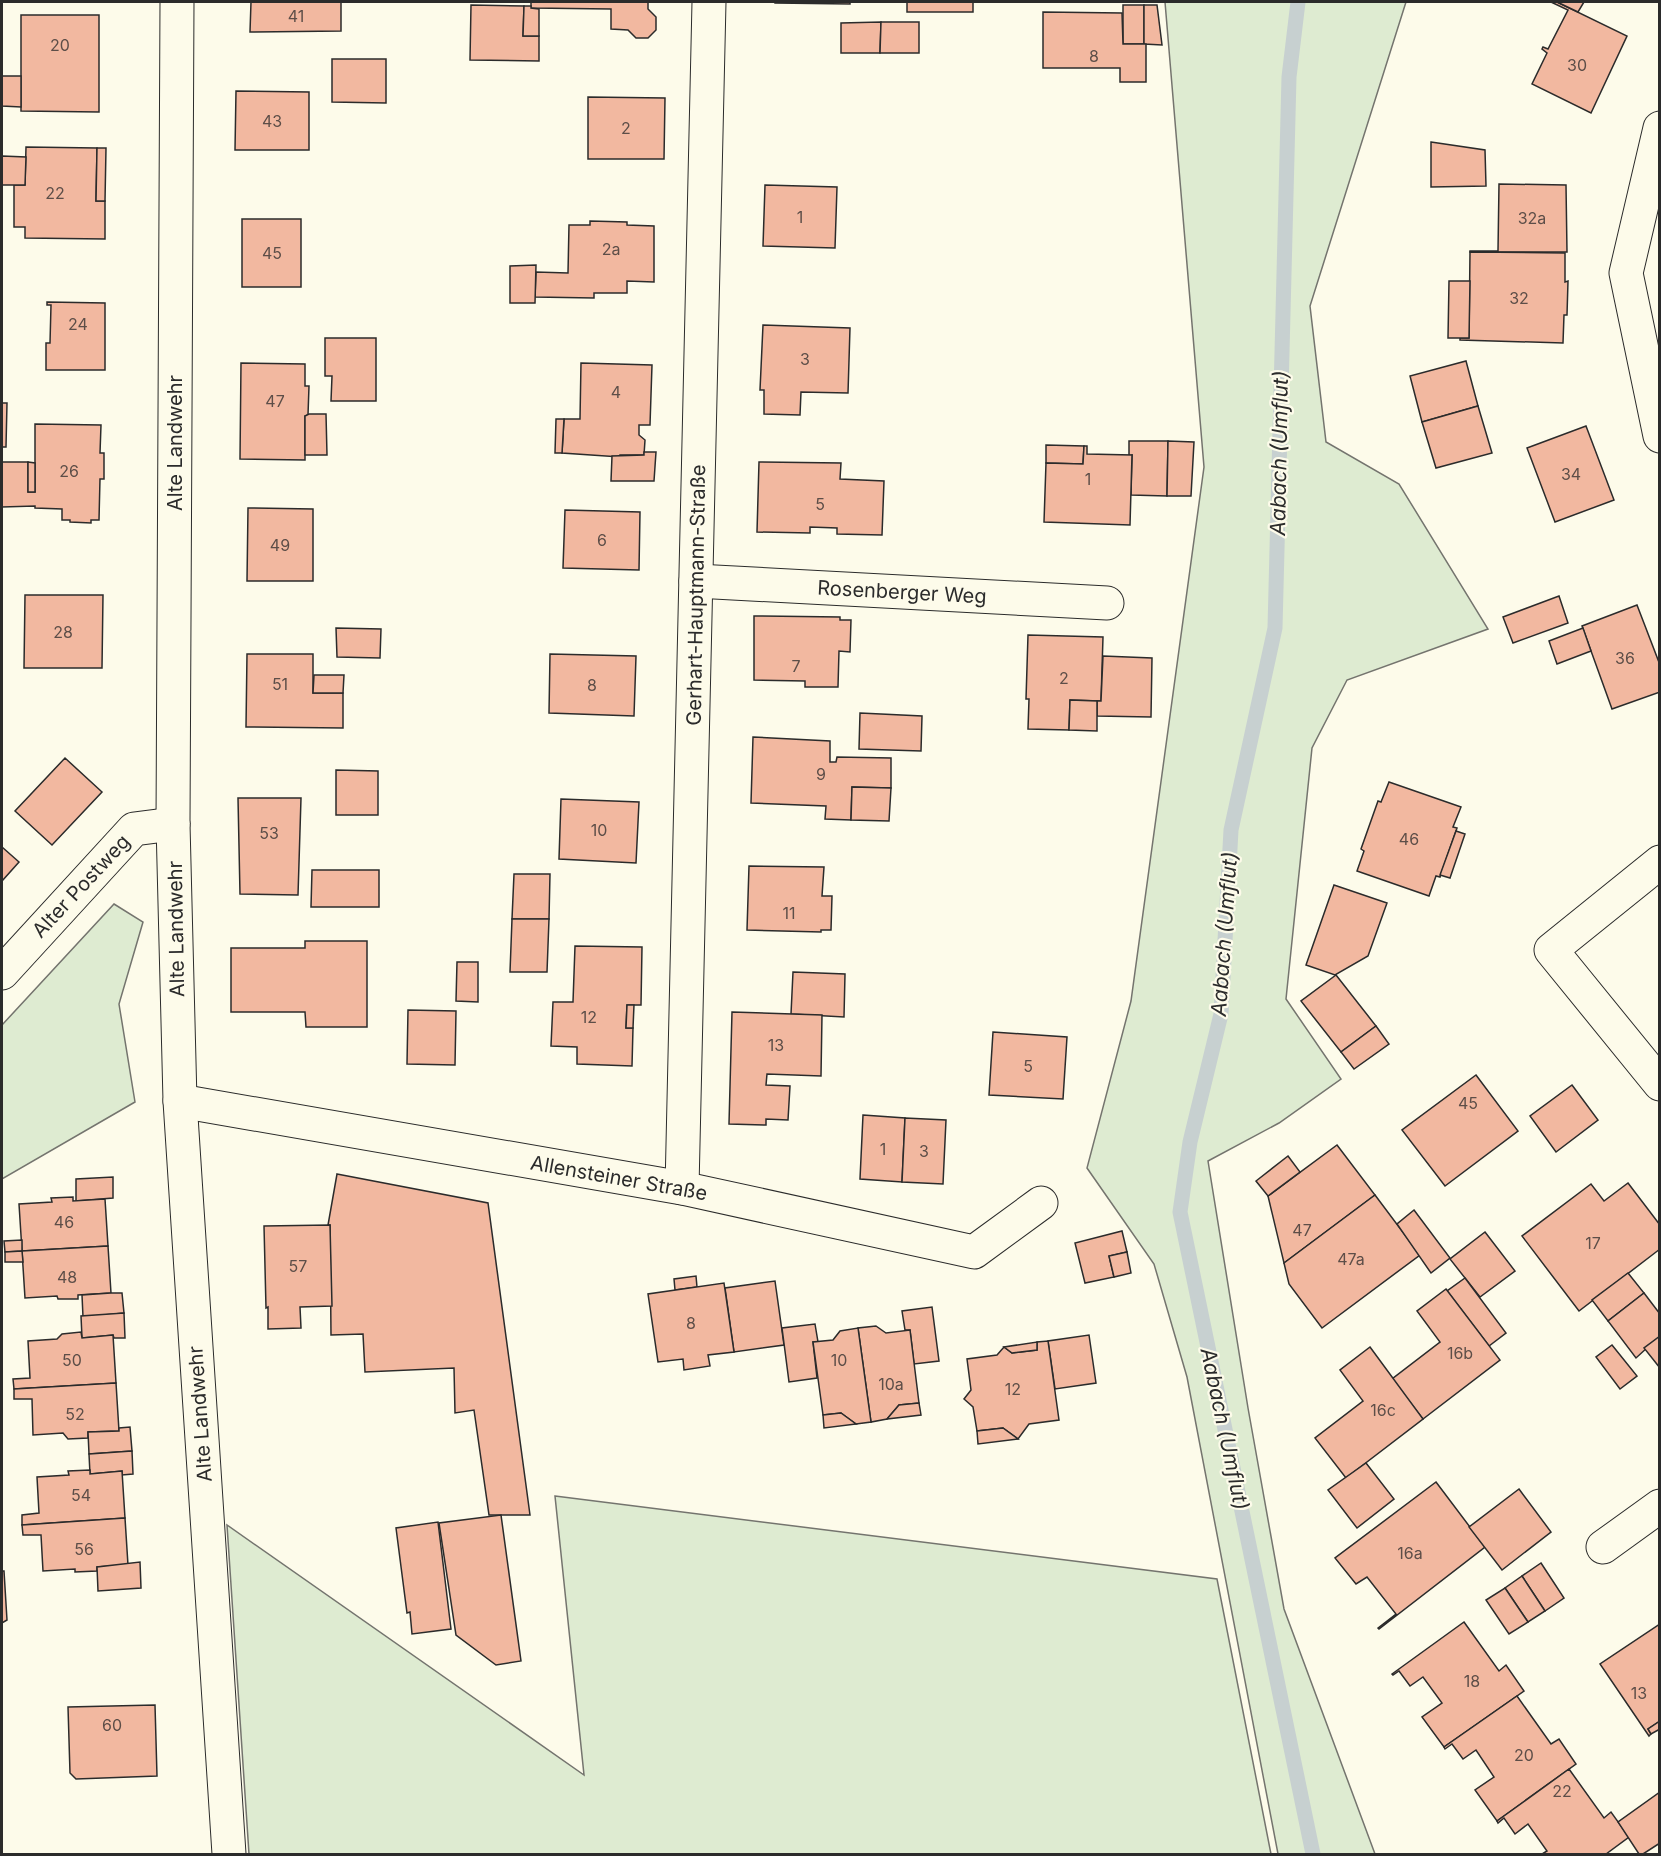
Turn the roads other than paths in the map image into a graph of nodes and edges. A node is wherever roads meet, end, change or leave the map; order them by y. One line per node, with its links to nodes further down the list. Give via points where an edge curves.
1 (177, 2): 7 (street, Alte Landwehr)
2 (709, 2): 5 (street, Gerhart-Hauptmann-Straße)
3 (1659, 128): 4 (street, via 1626,273)
4 (1659, 436)
5 (696, 581): 6 (street, Rosenberger Weg); 12 (street, Gerhart-Hauptmann-Straße)
6 (1107, 603)
7 (174, 824): 9 (street, Alter Postweg, via 134,829); 11 (street, Alte Landwehr)
8 (1659, 862): 10 (street, via 1551,950)
9 (2, 973)
10 (1659, 1084)
11 (180, 1101): 12 (street, Allensteiner Straße); 16 (street, Alte Landwehr)
12 (682, 1188): 13 (street, Allensteiner Straße, via 974,1252)
13 (1041, 1203)
14 (1659, 1506): 15 (street)
15 (1603, 1547)
16 (229, 1854)

